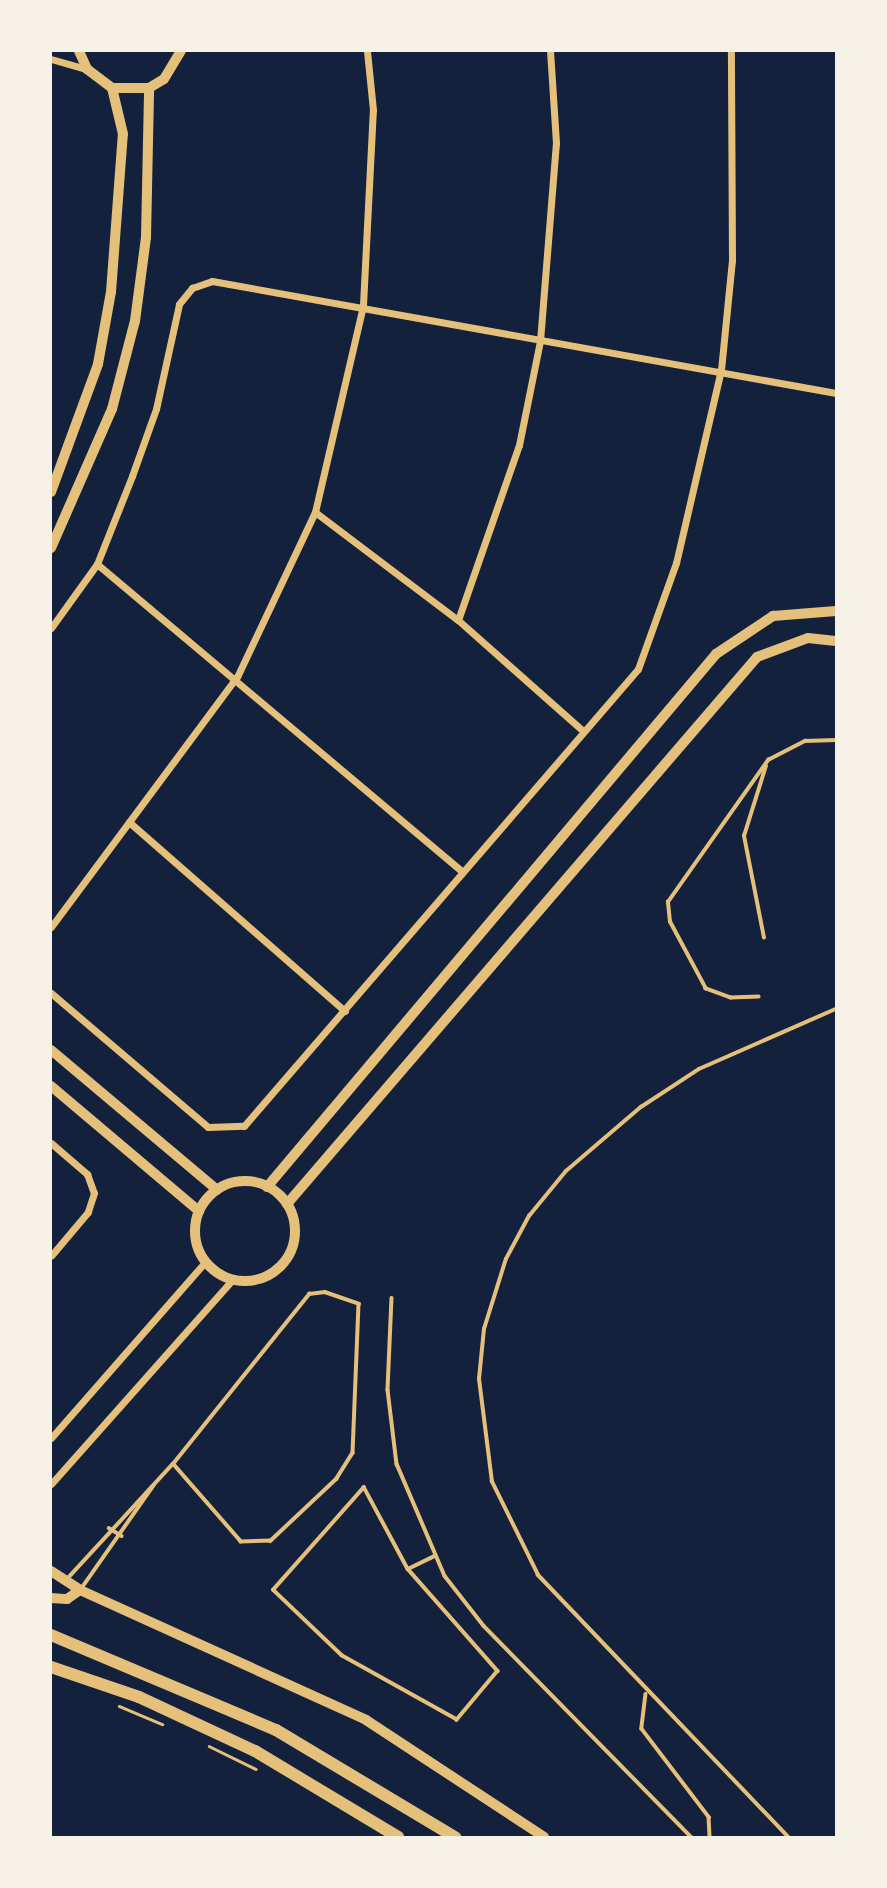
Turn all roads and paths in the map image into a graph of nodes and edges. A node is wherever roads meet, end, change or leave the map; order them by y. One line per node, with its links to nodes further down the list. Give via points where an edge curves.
1 (79, 51): 7 (street)
2 (181, 51): 9 (street, via 164,79)
3 (367, 51): 10 (street, via 373,110)
4 (550, 51): 11 (street, via 556,143)
5 (731, 51): 12 (street, via 732,260)
6 (52, 59): 7 (street)
7 (87, 69): 8 (street)
8 (112, 88): 9 (street); 14 (street, via 123,134 111,292 98,364)
9 (149, 88): 16 (street, via 146,237 135,321 112,409)
10 (363, 305): 11 (street); 15 (street); 17 (street, via 212,281 192,288 179,304 156,409)
11 (540, 341): 12 (street); 19 (street, via 519,445)
12 (721, 370): 13 (street); 23 (street, via 676,563 638,670)
13 (836, 393)
14 (51, 492)
15 (315, 512): 19 (street); 22 (street)
16 (51, 548)
17 (97, 564): 20 (street); 22 (street)
18 (836, 611): 37 (street, via 773,617 716,654)
19 (458, 621): 23 (street)
20 (51, 628)
21 (836, 641): 39 (street, via 808,638 757,657)
22 (237, 677): 26 (street); 27 (street)
23 (582, 730): 27 (street)
24 (836, 740): 25 (lane, via 805,741)
25 (768, 760): 29 (lane, via 744,836); 31 (lane, via 668,902 670,922 706,989 731,998)
26 (129, 822): 28 (street); 33 (street)
27 (462, 871): 33 (street)
28 (51, 927)
29 (764, 938)
30 (51, 993): 33 (street, via 208,1127 244,1126)
31 (758, 998)
32 (836, 1009): 59 (lane, via 731,1051 607,1134 529,1216 490,1305 479,1405 501,1507 538,1575)
33 (345, 1011)
34 (51, 1050): 38 (street)
35 (51, 1086): 40 (street)
36 (51, 1143): 41 (street, via 87,1174 94,1194 88,1212)
37 (267, 1186): 38 (street, via 242,1182); 39 (street)
38 (217, 1190): 40 (street)
39 (287, 1204): 43 (street, via 295,1237 285,1260 266,1276)
40 (200, 1211): 42 (street, via 195,1237)
41 (51, 1255)
42 (205, 1262): 43 (street); 45 (street)
43 (232, 1280): 48 (street)
44 (392, 1298): 51 (lane, via 390,1427 401,1475)
45 (51, 1437)
46 (173, 1464): 46 (lane, via 309,1294 325,1292 359,1304 353,1453 337,1479 271,1541 241,1542); 47 (lane)
47 (154, 1483): 49 (lane); 50 (lane)
48 (51, 1484)
49 (109, 1528): 50 (lane); 54 (lane)
50 (122, 1536): 55 (lane)
51 (435, 1556): 52 (lane); 67 (lane, via 484,1626)
52 (408, 1569): 52 (lane, via 498,1671 457,1720 342,1656 273,1590 364,1488)
53 (51, 1571): 54 (street)
54 (65, 1581): 55 (street)
55 (80, 1590): 56 (street, via 67,1599); 66 (street, via 366,1720)
56 (51, 1598)
57 (51, 1635): 65 (highway, via 276,1730)
58 (51, 1667): 64 (highway, via 138,1697 255,1751)
59 (646, 1694): 68 (lane, via 642,1729 709,1817); 69 (lane)
60 (115, 1704): 61 (path)
61 (175, 1729)
62 (199, 1741): 63 (path)
63 (260, 1771)
64 (398, 1837)
65 (455, 1837)
66 (544, 1837)
67 (691, 1837)
68 (710, 1837)
69 (788, 1837)

